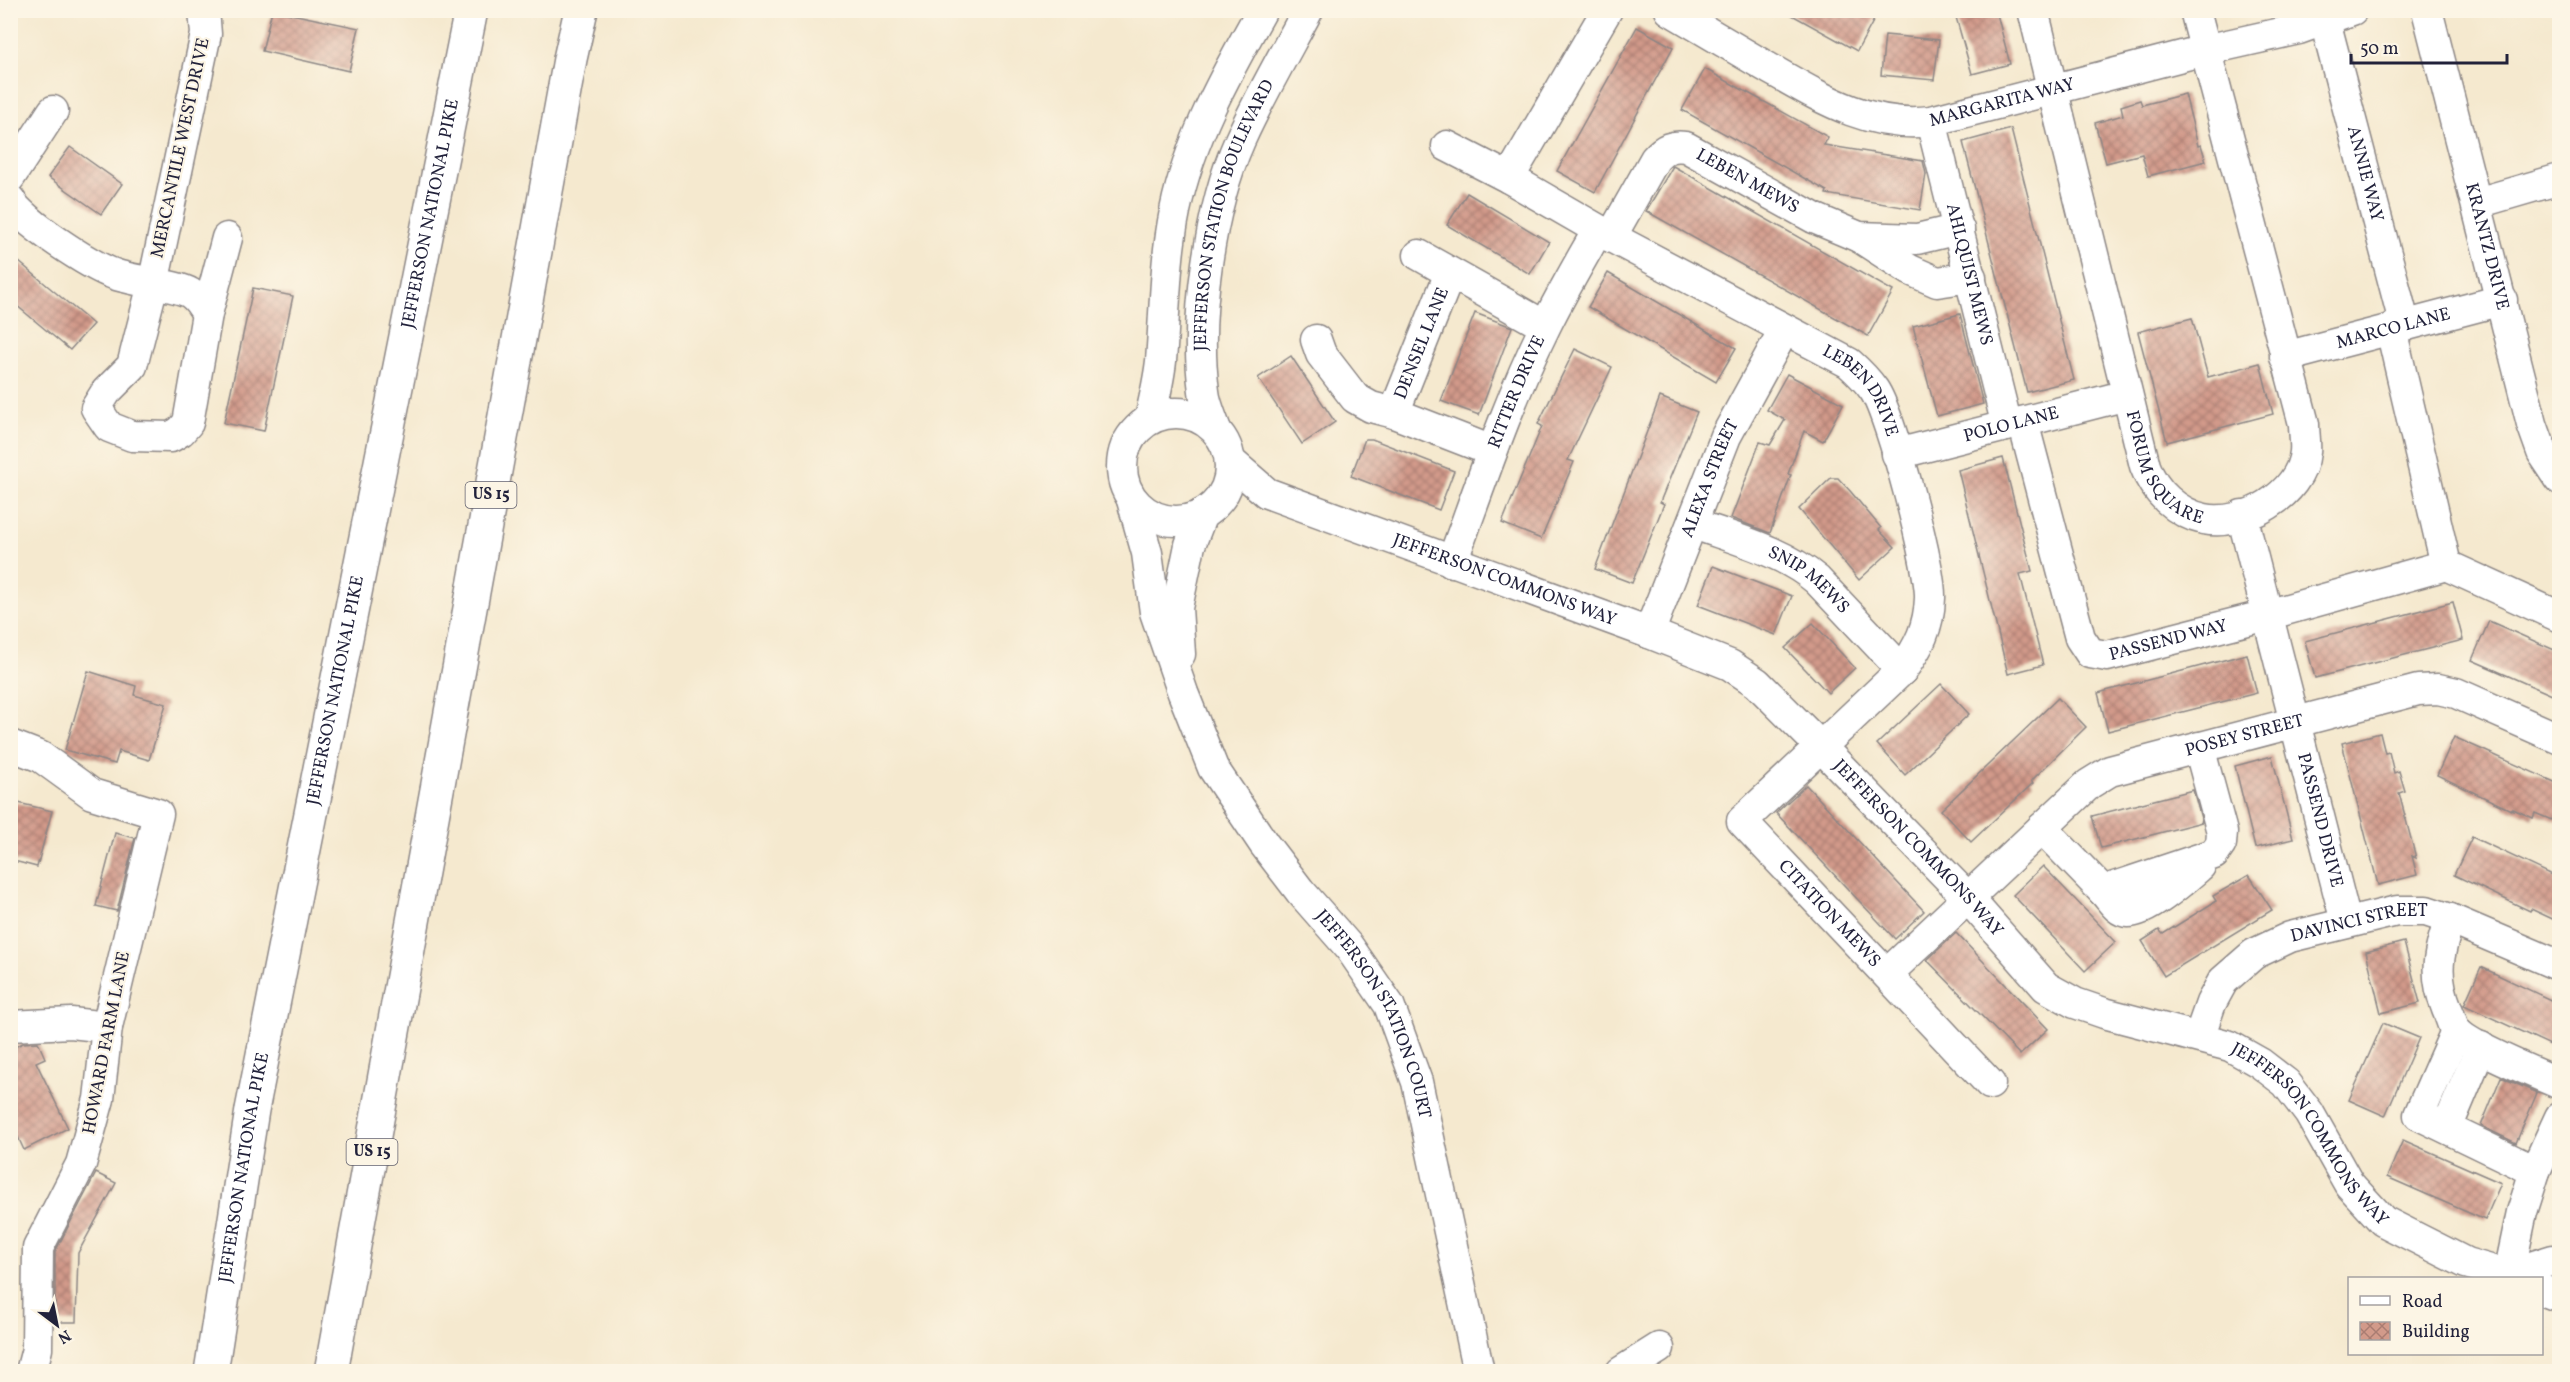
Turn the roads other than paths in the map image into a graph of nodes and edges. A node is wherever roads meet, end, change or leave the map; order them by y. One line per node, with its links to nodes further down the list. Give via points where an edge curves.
1 (204, 10): 32 (street, MERCANTILE WEST DRIVE, via 206,34)
2 (464, 10): 17 (highway)
3 (471, 10): 17 (highway, JEFFERSON NATIONAL PIKE)
4 (581, 10): 91 (highway, US 15)
5 (1262, 10): 42 (street, via 1221,83 1183,180 1174,213 1161,363)
6 (1308, 10): 44 (street, JEFFERSON STATION BOULEVARD, via 1239,141 1215,216 1209,244 1201,359 1204,393)
7 (1607, 10): 21 (street)
8 (1670, 10): 18 (street, MARGARITA WAY, via 1830,104 1907,124)
9 (2033, 10): 15 (street, FORUM SQUARE)
10 (2195, 10): 14 (street, FORUM SQUARE)
11 (2352, 10): 13 (street, MARGARITA WAY)
12 (2427, 10): 24 (street, KRANTZ DRIVE)
13 (2325, 21): 14 (street, MARGARITA WAY); 36 (street, ANNIE WAY)
14 (2205, 50): 15 (street, MARGARITA WAY); 39 (street, FORUM SQUARE)
15 (2052, 89): 18 (street, MARGARITA WAY); 40 (street, FORUM SQUARE)
16 (53, 111): 20 (street)
17 (451, 117): 79 (highway, JEFFERSON NATIONAL PIKE)
18 (1931, 121): 25 (street, AHLQUIST MEWS)
19 (1447, 146): 21 (street, LEBEN DRIVE)
20 (10, 177)
21 (1509, 178): 26 (street, LEBEN DRIVE)
22 (2559, 179): 24 (street)
23 (10, 200): 32 (street, MERCANTILE WEST DRIVE, via 27,220 87,261 111,273)
24 (2477, 203): 33 (street, KRANTZ DRIVE)
25 (1959, 229): 27 (street, LEBEN MEWS, via 1917,239); 31 (street, AHLQUIST MEWS)
26 (1605, 234): 27 (street, LEBEN MEWS, via 1655,159 1674,146 1686,147 1814,218); 35 (street, RITTER DRIVE); 37 (street, LEBEN DRIVE)
27 (1858, 237): 31 (street, LEBEN MEWS, via 1937,282)
28 (227, 238): 34 (street, MERCANTILE WEST DRIVE)
29 (1419, 255): 30 (street)
30 (1450, 273): 35 (street); 41 (street, DENSEL LANE)
31 (1971, 277): 43 (street, AHLQUIST MEWS)
32 (153, 284): 34 (street, MERCANTILE WEST DRIVE, via 188,291); 34 (street, MERCANTILE WEST DRIVE, via 132,366 96,408 109,427 132,436 171,437 181,432 188,423)
33 (2502, 300): 36 (street, MARCO LANE); 48 (street, KRANTZ DRIVE, via 2532,424 2542,452)
34 (207, 314)
35 (1545, 326): 45 (street, RITTER DRIVE)
36 (2398, 327): 39 (street, MARCO LANE); 55 (street, ANNIE WAY)
37 (1784, 330): 46 (street, LEBEN DRIVE, via 1849,363 1875,390); 53 (street, ALEXA STREET, via 1732,422)
38 (1316, 340): 41 (street, via 1321,354 1355,398)
39 (2285, 357): 52 (street, FORUM SQUARE, via 2304,424 2305,453 2288,490 2267,506)
40 (2127, 395): 43 (street, POLO LANE); 52 (street, FORUM SQUARE, via 2145,466 2161,494 2175,506 2203,519)
41 (1394, 413): 45 (street)
42 (1150, 419): 44 (street, via 1167,413 1185,413); 50 (street, via 1130,438 1123,452 1121,468)
43 (2015, 424): 46 (street, POLO LANE); 56 (street, PASSEND WAY, via 2080,638 2090,654 2107,656)
44 (1216, 430): 47 (street)
45 (1492, 451): 54 (street, RITTER DRIVE)
46 (1897, 454): 59 (street, LEBEN DRIVE, via 1928,571 1930,598 1920,646)
47 (1230, 461): 49 (street, JEFFERSON COMMONS WAY); 51 (street, via 1228,480)
48 (2559, 479)
49 (1267, 493): 51 (street, JEFFERSON COMMONS WAY); 54 (street, JEFFERSON COMMONS WAY)
50 (1132, 500): 51 (street, via 1157,518 1172,521 1188,520); 60 (street, JEFFERSON STATION COURT, via 1147,553 1155,612)
51 (1211, 506): 60 (street, JEFFERSON STATION COURT, via 1190,545 1178,608)
52 (2242, 515): 56 (street, PASSEND DRIVE)
53 (1694, 524): 58 (street, ALEXA STREET); 59 (street, SNIP MEWS, via 1802,567)
54 (1452, 562): 58 (street, JEFFERSON COMMONS WAY)
55 (2446, 565): 56 (street, PASSEND WAY); 57 (street)
56 (2267, 615): 61 (street, PASSEND DRIVE)
57 (2559, 617)
58 (1649, 633): 64 (street, JEFFERSON COMMONS WAY, via 1730,665 1757,683)
59 (1902, 670): 64 (street, LEBEN DRIVE)
60 (1183, 693): 92 (street, JEFFERSON STATION COURT, via 1213,768 1264,844 1349,947 1389,1005 1417,1082)
61 (2294, 722): 62 (street, POSEY STREET, via 2418,690 2438,689 2456,693); 65 (street, POSEY STREET); 69 (street, PASSEND DRIVE)
62 (2559, 739)
63 (10, 746): 73 (street, HOWARD FARM LANE, via 41,757 92,794 158,814)
64 (1821, 747): 67 (street, JEFFERSON COMMONS WAY); 71 (street, CITATION MEWS, via 1742,821)
65 (2199, 747): 66 (street, POSEY STREET, via 2110,771 2089,784); 66 (street, via 2222,832 2221,844 2214,854 2103,891)
66 (2042, 828): 67 (street, POSEY STREET)
67 (1967, 897): 71 (street, POSEY STREET); 75 (street, JEFFERSON COMMONS WAY, via 2046,987 2104,1013)
68 (2450, 919): 69 (street, DAVINCI STREET, via 2413,910); 70 (street, DAVINCI STREET); 74 (street, via 2439,950 2437,970)
69 (2346, 922): 75 (street, DAVINCI STREET, via 2290,937 2254,954 2223,981)
70 (2559, 966)
71 (1887, 974): 77 (street, CITATION MEWS)
72 (10, 1026): 73 (street, via 71,1023)
73 (107, 1027): 88 (street, HOWARD FARM LANE, via 99,1099 81,1164 38,1248 37,1349)
74 (2456, 1031): 76 (street); 81 (street, via 2419,1115)
75 (2199, 1037): 84 (street, JEFFERSON COMMONS WAY, via 2230,1046 2286,1083 2309,1113 2349,1184 2383,1221 2466,1263)
76 (2481, 1047): 78 (street); 81 (street)
77 (1990, 1084)
78 (2559, 1084)
79 (252, 1110): 89 (highway); 90 (highway, JEFFERSON NATIONAL PIKE)
80 (2559, 1117): 82 (street)
81 (2447, 1128): 82 (street)
82 (2535, 1171): 84 (street, via 2522,1212)
83 (2559, 1261): 84 (street)
84 (2513, 1276)
85 (2543, 1291): 86 (street)
86 (2559, 1297)
87 (1659, 1348): 93 (street)
88 (31, 1371)
89 (190, 1371)
90 (211, 1371)
91 (331, 1371)
92 (1479, 1371)
93 (1621, 1371)

